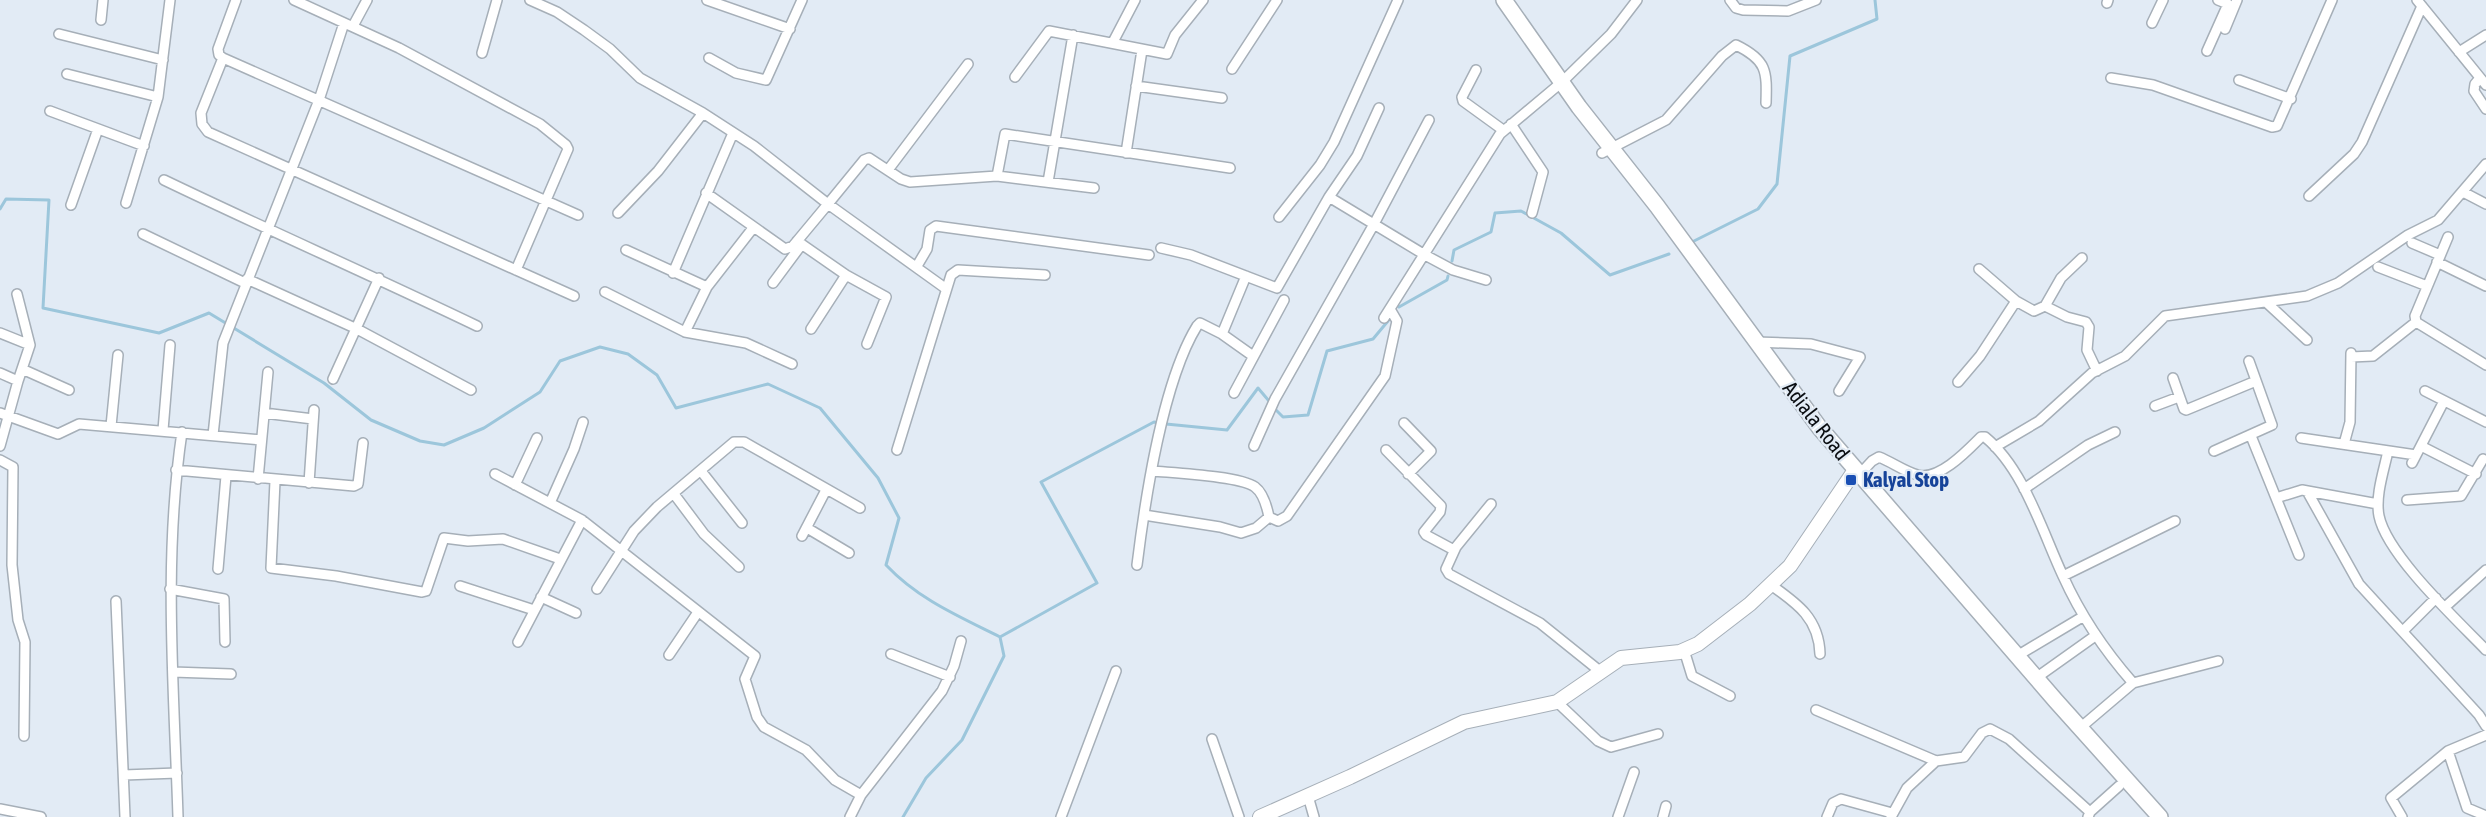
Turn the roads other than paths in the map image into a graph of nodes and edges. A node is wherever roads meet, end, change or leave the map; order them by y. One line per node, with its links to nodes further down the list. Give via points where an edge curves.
1 (103, 0): 24 (street)
2 (170, 0): 39 (street)
3 (236, 0): 37 (street, via 218,49)
4 (294, 0): 26 (street)
5 (368, 0): 26 (street)
6 (497, 0): 36 (street)
7 (530, 0): 58 (street, via 557,12 610,49 640,78)
8 (706, 0): 27 (street)
9 (802, 0): 27 (street)
10 (1135, 0): 32 (street)
11 (1203, 0): 33 (street, via 1175,35 1167,54)
12 (1277, 0): 41 (street)
13 (1398, 0): 87 (street, via 1334,142)
14 (1494, 0): 48 (main road, Adiala Road)
15 (1504, 0): 48 (main road, Adiala Road)
16 (1637, 0): 48 (street, via 1611,34)
17 (1730, 0): 18 (street, via 1743,10 1788,11)
18 (1816, 0)
19 (2163, 0): 25 (street)
20 (2218, 0): 22 (street)
21 (2332, 0): 52 (street)
22 (2233, 1): 28 (street); 34 (street)
23 (2419, 3): 35 (street); 77 (street, via 2362,142)
24 (101, 20)
25 (2152, 23)
26 (348, 25): 53 (street); 79 (street, via 540,124 566,145 568,149)
27 (790, 29): 38 (street, via 766,80 736,73)
28 (2224, 29)
29 (59, 34): 39 (street)
30 (1073, 35): 32 (street); 44 (street, via 1049,31 1044,34); 63 (street)
31 (2486, 35): 35 (street)
32 (1113, 42): 33 (street)
33 (1142, 50): 49 (street)
34 (2207, 51)
35 (2459, 52): 47 (street)
36 (482, 53)
37 (223, 58): 53 (street); 69 (street, via 201,113 202,124 208,132)
38 (709, 58)
39 (163, 60): 50 (street)
40 (968, 64): 70 (street)
41 (1232, 69)
42 (1476, 69): 60 (street, via 1463,101)
43 (68, 74): 50 (street)
44 (1015, 77)
45 (2111, 78): 52 (street, via 2153,85 2272,127 2281,121)
46 (2239, 80): 52 (street)
47 (2483, 82): 56 (street, via 2475,84 2474,91)
48 (1558, 85): 60 (street); 65 (main road, Adiala Road)
49 (1136, 86): 51 (street); 66 (street)
50 (158, 97): 64 (street)
51 (1222, 98)
52 (2291, 99)
53 (319, 100): 69 (street); 79 (street)
54 (1766, 103): 65 (street, via 1767,71 1753,53 1736,45 1666,120)
55 (1379, 108): 78 (street, via 1357,156)
56 (2486, 108)
57 (50, 111): 61 (street)
58 (703, 113): 62 (street); 84 (street)
59 (1429, 120): 88 (street)
60 (1507, 128): 85 (street, via 1543,172); 98 (street)
61 (98, 129): 64 (street); 83 (street)
62 (733, 133): 76 (street); 81 (street)
63 (1054, 143): 66 (street); 71 (street, via 1005,134); 73 (street)
64 (144, 146): 80 (street)
65 (1606, 150): 134 (main road, Adiala Road, via 1657,206); 191 (main road, Adiala Road, via 1785,396)
66 (1126, 153): 68 (street)
67 (2486, 164): 75 (street)
68 (1230, 168)
69 (292, 170): 90 (street); 104 (street)
70 (888, 170): 71 (street, via 910,182); 81 (street, via 871,158 864,160)
71 (997, 176): 73 (street)
72 (164, 180): 90 (street)
73 (1048, 182): 74 (street)
74 (1094, 188)
75 (2463, 192): 82 (street); 122 (street, via 2438,220 2408,235 2338,283 2307,296)
76 (706, 193): 89 (street); 105 (street)
77 (2308, 196)
78 (1329, 197): 88 (street); 108 (street, via 1281,285 1277,288)
79 (545, 200): 86 (street); 104 (street)
80 (126, 203)
81 (828, 204): 93 (street); 101 (street)
82 (2486, 204)
83 (71, 205)
84 (618, 213)
85 (1532, 213)
86 (578, 215)
87 (1279, 217)
88 (1374, 224): 98 (street); 177 (street, via 1275,399)
89 (753, 228): 93 (street, via 784,249); 115 (street)
90 (267, 230): 109 (street); 111 (street)
91 (143, 234): 111 (street)
92 (2448, 237): 100 (street)
93 (799, 243): 106 (street); 112 (street)
94 (2412, 243): 100 (street)
95 (1161, 248): 108 (street)
96 (626, 250): 105 (street)
97 (1149, 255): 101 (street, via 936,226 930,230 927,249)
98 (1425, 255): 110 (street, via 1453,270); 124 (street)
99 (2082, 258): 123 (street, via 2061,278)
100 (2439, 258): 113 (street); 114 (street)
101 (917, 266): 116 (street)
102 (2378, 267): 113 (street)
103 (1979, 269): 121 (street)
104 (516, 270): 119 (street)
105 (674, 273): 115 (street)
106 (846, 275): 129 (street); 135 (street, via 886,297)
107 (1045, 275): 116 (street, via 958,270)
108 (1246, 276): 132 (street)
109 (379, 278): 127 (street); 128 (street)
110 (1486, 280)
111 (246, 281): 128 (street); 169 (street, via 222,343)
112 (773, 283)
113 (2427, 286): 126 (street)
114 (2486, 286)
115 (707, 287): 130 (street)
116 (945, 288): 179 (street)
117 (605, 292): 130 (street)
118 (17, 294): 136 (street)
119 (574, 296)
120 (1284, 300): 139 (street)
121 (2016, 301): 123 (street, via 2034,311); 151 (street)
122 (2267, 303): 133 (street); 144 (street, via 2165,316 2125,356)
123 (2045, 306): 144 (street, via 2086,322 2088,350)
124 (1390, 309): 125 (street); 209 (street, via 1397,321 1385,376 1287,516 1278,521)
125 (1384, 318)
126 (2416, 322): 142 (street); 175 (street, via 2373,356 2351,355 2350,422)
127 (477, 326)
128 (357, 329): 148 (street); 153 (street)
129 (811, 329)
130 (685, 332): 141 (street, via 746,343)
131 (0, 333): 136 (street)
132 (1222, 334): 139 (street); 188 (street, via 1200,323 1193,332 1175,379)
133 (2307, 340)
134 (1756, 342): 154 (street, via 1811,344 1860,357); 191 (main road, Adiala Road)
135 (867, 344)
136 (30, 345): 143 (street)
137 (170, 345): 166 (street)
138 (118, 355): 165 (street)
139 (1252, 356): 156 (street)
140 (2249, 360): 150 (street)
141 (792, 364)
142 (2486, 365)
143 (22, 369): 149 (street); 152 (street)
144 (2097, 371): 178 (street, via 2039,421)
145 (268, 372): 160 (street)
146 (0, 374): 149 (street)
147 (2172, 378): 157 (street)
148 (333, 379)
149 (18, 381): 161 (street)
150 (2256, 381): 157 (street, via 2187,410); 170 (street, via 2272,425)
151 (1958, 382)
152 (69, 390)
153 (471, 390)
154 (1839, 391)
155 (2425, 391): 158 (street)
156 (1234, 393)
157 (2180, 397): 159 (street)
158 (2444, 401): 163 (street); 183 (street)
159 (2155, 406)
160 (264, 413): 173 (street); 196 (street, via 314,414)
161 (4, 414): 165 (street, via 58,434 79,424); 176 (street)
162 (583, 422): 204 (street)
163 (2486, 422)
164 (1404, 423): 190 (street, via 1431,451)
165 (111, 426): 166 (street)
166 (163, 430): 167 (street)
167 (182, 432): 169 (street); 186 (street)
168 (2115, 432): 198 (street, via 2088,445)
169 (213, 435): 173 (street)
170 (2251, 436): 181 (street); 202 (street)
171 (537, 438): 197 (street)
172 (2301, 438): 175 (street)
173 (261, 440): 194 (street)
174 (363, 443): 196 (street, via 358,484)
175 (2344, 444): 182 (street)
176 (0, 446)
177 (1254, 446)
178 (1995, 447): 191 (street, via 1984,436 1958,460 1926,476 1879,457); 198 (street)
179 (897, 450)
180 (1386, 450): 190 (street)
181 (2214, 451)
182 (2388, 451): 183 (street); 206 (street)
183 (2416, 455): 192 (street)
184 (2483, 459): 192 (street)
185 (0, 460): 261 (street, via 13,467 15,477 12,565 18,620 25,642)
186 (176, 470): 193 (street); 225 (street)
187 (701, 471): 199 (street, via 734,442 744,442); 201 (street); 212 (street)
188 (1153, 471): 208 (street); 209 (street, via 1254,486)
189 (495, 474): 197 (street)
190 (1408, 474): 214 (street, via 1442,509 1425,532)
191 (1854, 474): 223 (main road, via 1802,551); 245 (main road, Adiala Road); 268 (main road, Adiala Road)
192 (2476, 474): 203 (street, via 2461,496)
193 (226, 476): 194 (street); 220 (street)
194 (258, 479): 195 (street)
195 (275, 481): 196 (street); 217 (street, via 271,568 422,592 426,591 444,538 503,539)
196 (309, 483)
197 (515, 485): 204 (street)
198 (2024, 489): 222 (street)
199 (826, 490): 207 (street); 215 (street, via 805,532)
200 (2307, 491): 202 (street); 206 (street); 235 (street, via 2359,584)
201 (674, 494): 213 (street, via 634,531); 219 (street, via 704,534)
202 (2276, 498): 216 (street)
203 (2407, 500)
204 (549, 503): 210 (street)
205 (1491, 504): 214 (street)
206 (2378, 504): 228 (street, via 2386,534)
207 (860, 508)
208 (1144, 515): 209 (street, via 1220,526 1241,533 1256,528); 218 (street)
209 (1269, 517)
210 (582, 520): 213 (street); 217 (street)
211 (2175, 521): 222 (street)
212 (742, 523)
213 (621, 550): 226 (street); 232 (street)
214 (1454, 550): 249 (street, via 1446,569 1449,574 1540,623)
215 (849, 553)
216 (2299, 555)
217 (560, 559): 227 (street)
218 (1137, 565)
219 (739, 567)
220 (218, 569)
221 (2486, 570): 230 (street)
222 (2063, 576): 234 (street)
223 (1771, 585): 240 (main road, via 1698,644); 243 (street, via 1811,618 1818,633)
224 (460, 586): 231 (street)
225 (170, 589): 238 (street, via 224,599); 248 (street)
226 (597, 590)
227 (541, 597): 231 (street); 233 (street)
228 (2436, 597): 230 (street); 235 (street)
229 (116, 601): 267 (street)
230 (2445, 607): 241 (street)
231 (534, 609): 239 (street)
232 (698, 612): 244 (street); 269 (street, via 755,656 745,679 764,727 806,750 836,780)
233 (576, 613)
234 (2084, 616): 236 (street); 245 (street)
235 (2403, 631): 257 (street)
236 (2095, 636): 252 (street); 253 (street)
237 (961, 641): 251 (street)
238 (225, 642)
239 (518, 642)
240 (1684, 650): 249 (main road, via 1622,658); 254 (street, via 1692,676)
241 (2486, 650)
242 (891, 654): 251 (street)
243 (1820, 654)
244 (669, 655)
245 (2017, 656): 252 (main road, Adiala Road)
246 (2218, 662): 253 (street)
247 (1116, 671): 281 (street)
248 (173, 672): 250 (street); 266 (street)
249 (1601, 672): 255 (main road)
250 (231, 674)
251 (950, 677): 269 (street, via 932,707)
252 (2036, 678): 258 (main road, Adiala Road)
253 (2133, 683): 258 (street)
254 (1730, 696)
255 (1557, 702): 259 (street, via 1598,741 1611,747); 270 (main road, via 1464,722)
256 (1816, 710): 264 (street)
257 (2486, 726)
258 (2080, 728): 289 (main road, Adiala Road)
259 (1658, 734)
260 (2486, 735): 263 (street)
261 (24, 736)
262 (1212, 739): 282 (street)
263 (2448, 751): 276 (street, via 2467,808); 290 (street, via 2391,798)
264 (1936, 761): 274 (street, via 1907,788); 275 (street, via 1964,757 1982,733 1990,729 2009,739)
265 (1634, 772): 285 (street)
266 (177, 773): 267 (street); 279 (street)
267 (124, 775): 278 (street)
268 (2120, 786): 275 (street); 288 (main road, Adiala Road)
269 (861, 795): 280 (street)
270 (1308, 796): 283 (main road); 284 (street)
271 (1666, 806): 286 (street)
272 (0, 809): 273 (street)
273 (20, 814): 277 (street)
274 (1892, 815): 287 (street, via 1841,799 1833,803)
275 (2089, 815)
276 (2486, 816)
277 (41, 817)
278 (125, 817)
279 (178, 817)
280 (850, 817)
281 (1061, 817)
282 (1239, 817)
283 (1260, 817)
284 (1314, 817)
285 (1618, 817)
286 (1663, 817)
287 (1827, 817)
288 (2147, 817)
289 (2160, 817)
290 (2402, 817)

